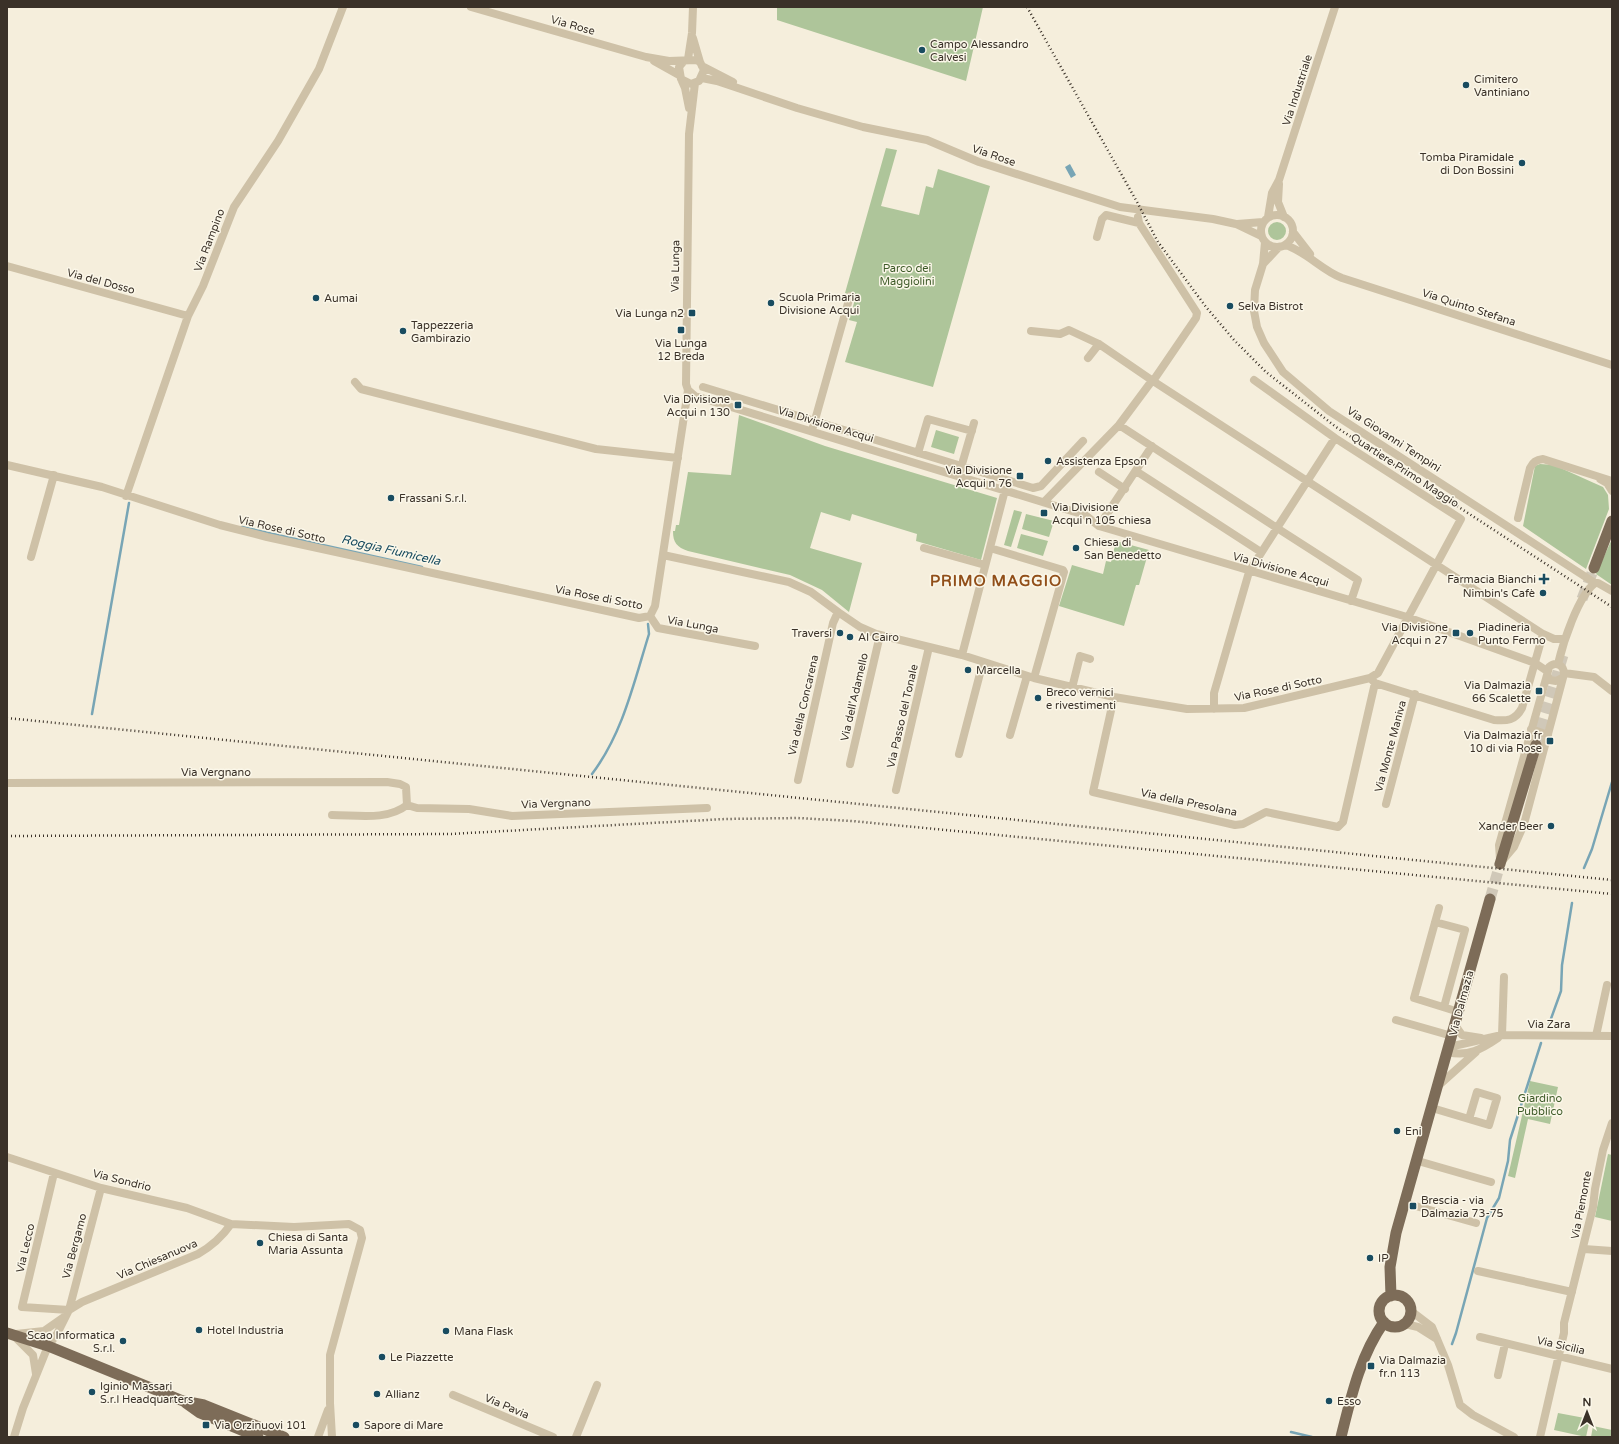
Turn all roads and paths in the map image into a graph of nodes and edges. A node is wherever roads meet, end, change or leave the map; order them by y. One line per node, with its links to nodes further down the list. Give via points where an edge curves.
1 (343, 7): 25 (street, Via Rampino, via 319,69 278,141 234,207 203,286)
2 (471, 7): 6 (street, Via Rose)
3 (693, 7): 5 (street)
4 (1335, 7): 13 (street, Via Industriale)
5 (692, 34): 7 (street); 8 (street)
6 (646, 57): 7 (street, Via Rose, via 669,61); 9 (street, Via Rose)
7 (686, 60): 8 (street, via 696,60); 9 (street, via 679,67)
8 (701, 64): 10 (street, via 704,70); 11 (street, Via Rose)
9 (680, 77): 10 (street, via 687,83); 12 (street, Via Lunga, via 688,98)
10 (699, 81): 11 (street, Via Rose, via 712,79); 12 (street, Via Lunga)
11 (749, 91): 16 (street, Via Rose, via 863,127 927,140 979,162 1120,207)
12 (690, 121): 34 (street, Via Lunga, via 685,343)
13 (1279, 180): 14 (street, Via Industriale, via 1278,202); 15 (street, Via Industriale, via 1272,193)
14 (1284, 216): 15 (street, via 1274,215); 17 (street, via 1291,223)
15 (1266, 220): 16 (street, Via Rose); 19 (street, via 1261,228)
16 (1236, 224): 19 (street, Via Rose)
17 (1293, 232): 20 (street, via 1292,238); 23 (street, Via Quinto Stefana)
18 (1097, 237): 30 (street, via 1102,219 1106,215 1138,220 1196,310 1196,318)
19 (1263, 239): 20 (street, via 1274,247); 21 (street, Via Giovanni Tempini)
20 (1282, 246): 21 (street, Via Giovanni Tempini); 23 (street, Via Quinto Stefana, via 1300,251)
21 (1263, 264): 75 (street, Via Giovanni Tempini, via 1255,290 1254,311 1264,344 1284,372 1329,411)
22 (7, 266): 25 (street, Via del Dosso)
23 (1320, 267): 29 (street, Via Quinto Stefana, via 1342,278)
24 (850, 296): 35 (street)
25 (188, 316): 60 (street, Via Rampino)
26 (1031, 331): 27 (street, via 1060,334 1069,330)
27 (1099, 344): 28 (street); 30 (street)
28 (1088, 358)
29 (1612, 365)
30 (1153, 380): 37 (street); 55 (street)
31 (1254, 380): 40 (street, Quartiere Primo Maggio)
32 (355, 382): 44 (street, via 361,389 596,449)
33 (703, 388): 35 (street, Via Divisione Acqui)
34 (688, 390): 38 (street, Via Divisione Acqui, via 695,396); 44 (street, Via Lunga)
35 (815, 422): 38 (street); 43 (street, Via Divisione Acqui)
36 (974, 423): 39 (street)
37 (1119, 425): 42 (street); 48 (street)
38 (812, 431): 52 (street, Via Divisione Acqui)
39 (972, 431): 43 (street, via 928,419); 47 (street)
40 (1335, 438): 55 (street, Quartiere Primo Maggio); 71 (street, Quartiere Primo Maggio, via 1461,519)
41 (1083, 441): 45 (street, Via Divisione Acqui)
42 (1152, 446): 49 (street); 65 (street)
43 (918, 453): 47 (street, Via Divisione Acqui)
44 (678, 458): 69 (street, Via Lunga)
45 (1067, 458): 48 (street); 54 (street, Via Divisione Acqui, via 1037,488)
46 (7, 465): 51 (street, Via Rose di Sotto)
47 (962, 466): 52 (street); 54 (street, Via Divisione Acqui)
48 (1078, 467): 61 (street)
49 (1136, 471): 57 (street); 68 (street)
50 (1099, 472): 57 (street)
51 (54, 475): 60 (street, Via Rose di Sotto); 70 (street)
52 (959, 476): 58 (street, Via Divisione Acqui)
53 (1596, 476): 56 (street); 59 (street, via 1607,483); 62 (street, via 1543,459 1537,460 1530,468)
54 (1011, 481): 58 (street)
55 (1308, 481): 65 (street, Quartiere Primo Maggio); 71 (street)
56 (1612, 481)
57 (1125, 489): 64 (street)
58 (1007, 490): 61 (street, Via Divisione Acqui); 67 (street)
59 (1612, 491)
60 (126, 496): 79 (street, Via Rose di Sotto, via 274,539 639,618)
61 (1044, 502): 64 (street, Via Divisione Acqui, via 1085,515)
62 (1518, 518)
63 (1612, 521): 73 (main road)
64 (1100, 526): 74 (street, Via Divisione Acqui)
65 (1277, 528): 68 (street, Quartiere Primo Maggio); 77 (street, via 1358,580)
66 (924, 548): 72 (street)
67 (990, 548): 72 (street); 93 (street, via 1064,572)
68 (1261, 552): 74 (street, Quartiere Primo Maggio)
69 (663, 555): 78 (street, Via Rose di Sotto, via 789,582 811,592); 79 (street, Via Lunga, via 655,606)
70 (31, 557)
71 (1436, 564): 80 (street, Quartiere Primo Maggio); 81 (street)
72 (986, 565): 86 (street)
73 (1594, 568)
74 (1249, 572): 77 (street, Via Divisione Acqui); 99 (street, Quartiere Primo Maggio, via 1214,693)
75 (1594, 583): 76 (street, Via Giovanni Tempini); 83 (street, via 1587,591)
76 (1612, 591)
77 (1351, 601): 80 (street, Via Divisione Acqui)
78 (838, 612): 82 (street, Via Rose di Sotto, via 860,627); 106 (street, Via della Concarena, via 833,623)
79 (650, 616): 84 (street, Via Lunga, via 658,628)
80 (1408, 617): 89 (street, Via Divisione Acqui); 94 (street, Quartiere Primo Maggio)
81 (1543, 634): 83 (street, via 1554,639); 89 (street)
82 (880, 635): 85 (street, Via Rose di Sotto); 105 (street, Via dell'Adamello)
83 (1565, 639): 90 (street)
84 (755, 646)
85 (929, 646): 86 (street, Via Rose di Sotto); 108 (street, Via Passo del Tonale)
86 (962, 655): 88 (street, Via Rose di Sotto)
87 (1090, 658): 95 (street, via 1080,656)
88 (983, 662): 93 (street, Via Rose di Sotto); 104 (street)
89 (1535, 664): 91 (street, Via Divisione Acqui); 97 (street, Via Rose di Sotto, via 1522,708 1519,715 1512,720 1494,720)
90 (1558, 664): 91 (street, via 1551,665); 92 (street, via 1562,666)
91 (1547, 673): 92 (street, via 1553,681 1558,681); 100 (street)
92 (1563, 676): 96 (street, via 1594,677); 102 (street)
93 (1031, 677): 95 (street, Via Rose di Sotto); 101 (street)
94 (1372, 681): 97 (street, Via Rose di Sotto); 98 (street, Via della Presolana, via 1343,822 1338,827 1266,812 1243,824 1235,825 1093,792); 99 (street, Via Rose di Sotto, via 1244,708)
95 (1072, 688): 98 (street, Via Rose di Sotto)
96 (1612, 691)
97 (1415, 694): 109 (street, Via Monte Maniva)
98 (1114, 697): 99 (street, Via Rose di Sotto, via 1186,708)
99 (1214, 709)
100 (1531, 729): 102 (street); 113 (street, via 1499,845)
101 (1010, 735)
102 (1548, 735): 113 (street, via 1524,824 1514,847)
103 (1536, 745): 113 (main road)
104 (959, 754)
105 (850, 764)
106 (798, 780)
107 (7, 783): 110 (street, Via Vergnano, via 387,782 406,787)
108 (896, 790)
109 (1386, 804)
110 (407, 805): 111 (street, Via Vergnano, via 417,808 469,809 512,816); 112 (street, via 391,814)
111 (707, 808)
112 (332, 815)
113 (1500, 864)
114 (1490, 899): 120 (main road, Via Dalmazia)
115 (1439, 908): 116 (street)
116 (1435, 922): 119 (street, via 1414,998); 119 (street, via 1465,930)
117 (1504, 978): 123 (street)
118 (1606, 985): 124 (street)
119 (1444, 1007): 120 (street)
120 (1459, 1012): 122 (main road, Via Dalmazia)
121 (1396, 1020): 122 (street, Via Zara)
122 (1454, 1031): 126 (street, Via Zara, via 1462,1035); 127 (main road, Via Dalmazia)
123 (1502, 1035): 124 (street, Via Zara); 126 (street, Via Zara); 128 (street)
124 (1596, 1036): 125 (street, Via Zara)
125 (1612, 1036)
126 (1488, 1038): 127 (street, Via Zara)
127 (1448, 1050): 128 (street, via 1460,1054); 129 (main road, Via Dalmazia)
128 (1478, 1050): 129 (street)
129 (1438, 1086): 130 (main road, Via Dalmazia)
130 (1432, 1108): 131 (street); 134 (main road, Via Dalmazia)
131 (1469, 1119)
132 (1612, 1123): 141 (street, Via Piemonte, via 1603,1150)
133 (7, 1157): 135 (street, Via Sondrio)
134 (1418, 1161): 136 (street); 138 (main road, Via Dalmazia)
135 (54, 1173): 137 (street, Via Sondrio); 147 (street, Via Lecco, via 22,1307)
136 (1491, 1182)
137 (101, 1188): 140 (street, Via Sondrio, via 187,1208); 147 (street, Via Bergamo)
138 (1405, 1203): 139 (street); 145 (main road, Via Dalmazia, via 1391,1261)
139 (1476, 1223)
140 (231, 1224): 147 (street, Via Chiesanuova, via 210,1248 82,1302); 162 (street, via 294,1227 349,1224 360,1230 362,1238 330,1355)
141 (1584, 1248): 142 (street); 144 (street, Via Piemonte)
142 (1612, 1251)
143 (1478, 1271): 144 (street)
144 (1572, 1292): 155 (street, Via Piemonte)
145 (1392, 1296): 146 (main road, via 1405,1298 1410,1304); 148 (main road, via 1386,1298 1380,1307)
146 (1411, 1311): 149 (main road, via 1410,1318); 152 (street, via 1432,1327)
147 (67, 1313): 150 (street, Via Chiesanuova, via 44,1331); 154 (street)
148 (1384, 1322): 149 (main road, via 1394,1327); 170 (main road, via 1369,1346)
149 (1405, 1324): 152 (street, via 1418,1327)
150 (9, 1333): 154 (main road); 157 (street, via 33,1355)
151 (1480, 1337): 153 (street, Via Sicilia)
152 (1437, 1339): 171 (street, via 1460,1405 1472,1415)
153 (1505, 1344): 155 (street, Via Sicilia); 158 (street)
154 (48, 1346): 157 (street); 161 (main road)
155 (1559, 1356): 156 (street, Via Sicilia); 172 (street, Via Piemonte)
156 (1612, 1369)
157 (36, 1375): 163 (street)
158 (1498, 1375)
159 (597, 1385): 169 (street)
160 (453, 1395): 168 (street, Via Pavia)
161 (182, 1401): 164 (main road, via 200,1413); 165 (main road, via 204,1405)
162 (330, 1403): 166 (street); 167 (street)
163 (14, 1437)
164 (258, 1437)
165 (284, 1437)
166 (318, 1437)
167 (332, 1437)
168 (553, 1437)
169 (576, 1437)
170 (1341, 1437)
171 (1514, 1437)
172 (1540, 1437)

